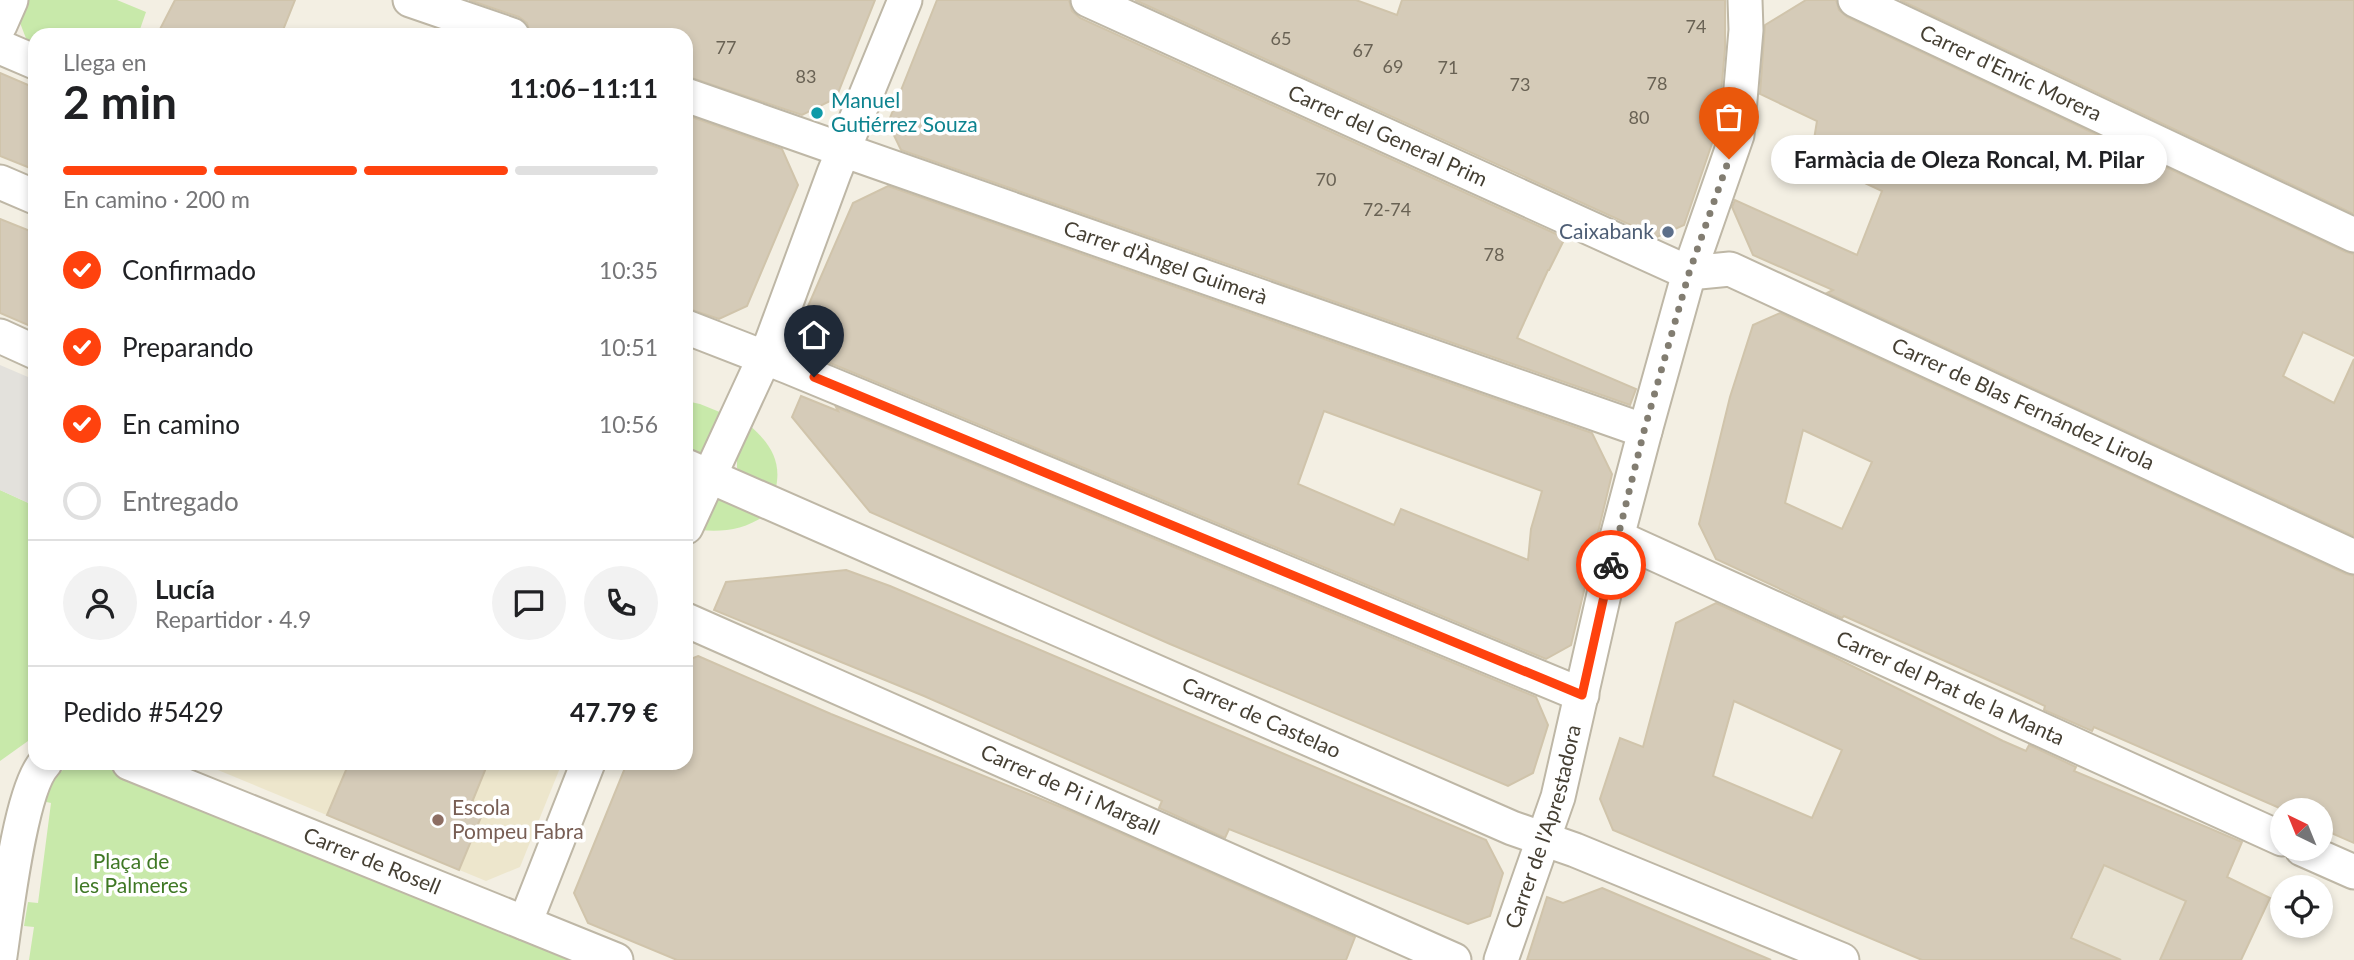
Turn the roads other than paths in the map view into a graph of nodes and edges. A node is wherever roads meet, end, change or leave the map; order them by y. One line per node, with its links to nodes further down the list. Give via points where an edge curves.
1 (12, 0): 7 (street)
2 (410, 0): 8 (street)
3 (905, 0): 12 (street)
4 (1088, 0): 16 (street, Carrer del General Prim)
5 (1745, 0): 16 (street, Carrer de l'Aprestadora, via 1737,135)
6 (1855, 0): 15 (street, Carrer d'Enric Morera)
7 (0, 25)
8 (492, 28)
9 (0, 47): 10 (street)
10 (28, 59)
11 (693, 97): 12 (street, Carrer d'Àngel Guimerà)
12 (844, 150): 20 (street); 21 (street, Carrer d'Àngel Guimerà)
13 (0, 183): 14 (street)
14 (28, 194)
15 (2354, 235)
16 (1689, 273): 21 (street, Carrer de l'Aprestadora); 25 (street, Carrer de Blas Fernández Lirola, via 1730,270)
17 (693, 330): 20 (street)
18 (0, 336): 19 (street)
19 (28, 349)
20 (764, 358): 22 (street); 27 (street)
21 (1644, 431): 24 (street, Carrer de l'Aprestadora)
22 (697, 471): 23 (street); 32 (street, Carrer de Castelao)
23 (693, 491)
24 (1617, 537): 27 (street, Carrer de l'Aprestadora); 31 (street, Carrer del Prat de la Manta)
25 (2354, 557)
26 (693, 623): 39 (street, Carrer de Pi i Margall)
27 (1582, 695): 32 (street, Carrer de l'Aprestadora, via 1558,797)
28 (40, 770): 35 (street, via 31,788)
29 (147, 770): 36 (street, Carrer de Rosell)
30 (585, 770): 36 (street)
31 (2270, 834)
32 (1543, 838): 40 (street, Carrer de l'Aprestadora); 41 (street, Carrer de Castelao)
33 (2329, 861): 34 (street)
34 (2354, 872)
35 (4, 904): 37 (street)
36 (525, 923): 38 (street, Carrer de Rosell)
37 (0, 956)
38 (616, 960)
39 (1454, 960)
40 (1501, 960)
41 (1842, 960)

